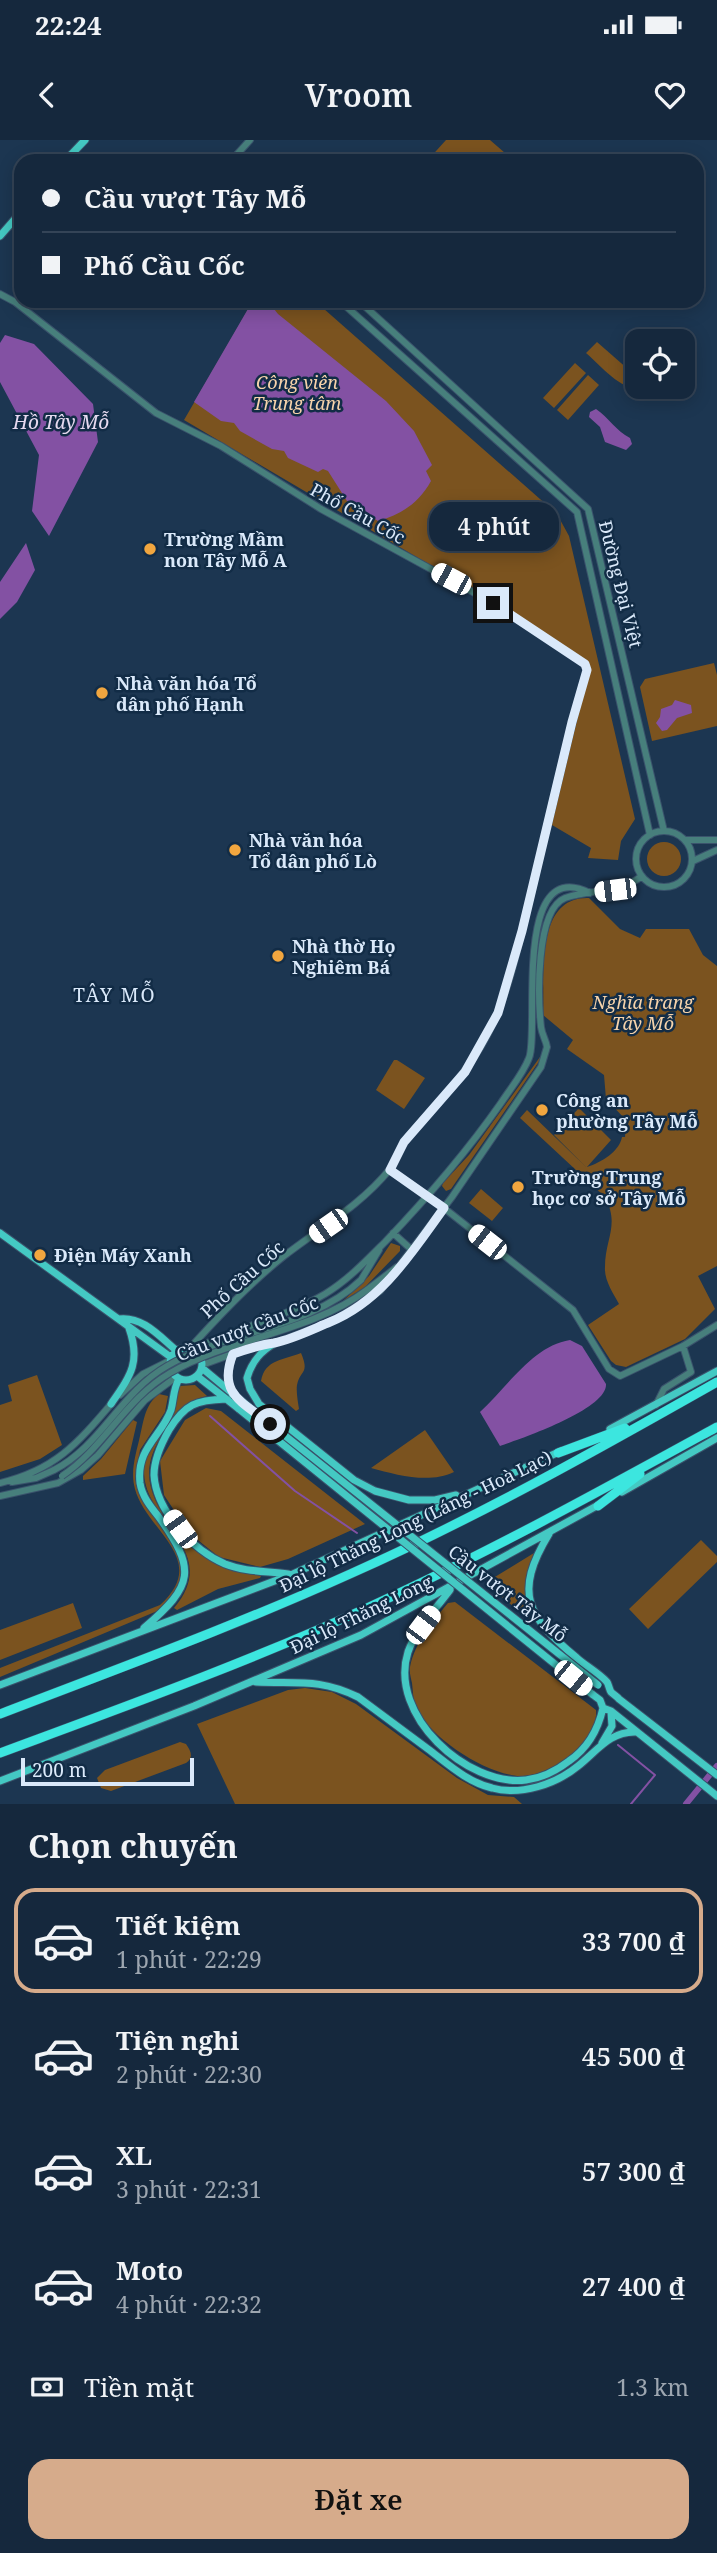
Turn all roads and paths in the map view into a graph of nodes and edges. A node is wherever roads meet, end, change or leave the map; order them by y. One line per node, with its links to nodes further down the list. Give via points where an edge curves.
1 (85, 140): 3 (main road)
2 (250, 140): 4 (street)
3 (72, 154)
4 (237, 154)
5 (14, 220): 6 (main road)
6 (0, 236)
7 (21, 308): 23 (street, Phố Cầu Cốc, via 156,413 493,603 585,664 498,1013 465,1072 404,1142)
8 (348, 308): 12 (street, Đường Đại Việt, via 577,512)
9 (367, 308): 10 (street, Đường Đại Việt, via 588,509)
10 (664, 831): 12 (street); 14 (street)
11 (717, 832): 13 (street)
12 (650, 835): 18 (street, via 636,858)
13 (705, 839): 14 (street); 15 (street)
14 (686, 840): 17 (street)
15 (717, 840)
16 (715, 852): 17 (street)
17 (693, 861): 18 (street, via 686,877 672,886 655,886)
18 (642, 876): 19 (street, via 615,890)
19 (590, 893): 20 (street, via 564,899 547,921 540,992); 21 (street, via 577,888 561,891 544,909 532,974)
20 (544, 1038): 21 (street, via 534,1038); 22 (street)
21 (531, 1047): 22 (street, via 540,1054); 24 (street, via 528,1061 483,1129)
22 (547, 1047): 25 (street, via 541,1067)
23 (390, 1170): 24 (street); 36 (street, Phố Cầu Cốc, via 354,1207 284,1256 225,1309)
24 (428, 1196): 25 (street); 27 (street)
25 (444, 1208): 29 (street); 35 (street, via 573,1310 614,1374 627,1375)
26 (0, 1233): 31 (main road)
27 (393, 1233): 28 (street); 29 (street)
28 (381, 1245): 36 (street, via 353,1274 323,1295); 52 (street, Cầu vượt Cầu Cốc, bridge, via 360,1280 331,1303 188,1355 160,1370 124,1400 86,1447 54,1470)
29 (412, 1250): 30 (street)
30 (401, 1264): 34 (street, via 380,1291 349,1312); 53 (street, Cầu vượt Cầu Cốc, bridge, via 334,1310 162,1377 134,1402 90,1455)
31 (118, 1319): 33 (main road); 38 (main road, via 140,1321)
32 (717, 1325): 35 (street)
33 (129, 1327): 38 (main road); 45 (main road, via 135,1362)
34 (275, 1343): 37 (street); 54 (main road, via 251,1366 250,1390 267,1411 354,1480 409,1500)
35 (683, 1346): 47 (street, via 691,1372 664,1389)
36 (191, 1349): 38 (main road); 39 (main road, via 200,1356)
37 (233, 1354): 39 (street); 44 (main road, via 228,1367)
38 (173, 1356): 42 (main road, via 171,1368); 45 (street, via 143,1374)
39 (202, 1366): 41 (main road); 44 (main road, Cầu vượt Tây Mỗ)
40 (717, 1371): 47 (main road)
41 (197, 1376): 42 (main road); 44 (main road, Cầu vượt Tây Mỗ)
42 (178, 1378): 53 (street, via 145,1401 89,1464 67,1479); 60 (main road, via 171,1408 145,1451 140,1472 147,1502 180,1549 184,1579 168,1608)
43 (717, 1382): 47 (highway, Đại lộ Thăng Long (Láng - Hoà Lạc))
44 (229, 1397): 46 (main road, Cầu vượt Tây Mỗ); 58 (main road, via 190,1405 173,1424 155,1464 155,1484 180,1529 214,1558 234,1567)
45 (111, 1404): 52 (street, via 61,1457)
46 (241, 1406): 63 (main road, Cầu vượt Tây Mỗ, bridge); 65 (main road, Cầu vượt Tây Mỗ, bridge)
47 (658, 1410): 51 (highway); 66 (highway, Đại lộ Thăng Long (Láng - Hoà Lạc), via 504,1500 351,1574)
48 (717, 1427): 50 (highway)
49 (717, 1438): 56 (main road, Đại lộ Thăng Long)
50 (679, 1448): 56 (highway); 69 (highway, via 521,1533 369,1607 232,1666)
51 (558, 1452): 54 (main road)
52 (0, 1483)
53 (49, 1484): 55 (street)
54 (470, 1492): 58 (main road)
55 (0, 1496)
56 (598, 1506): 57 (main road, Đại lộ Thăng Long)
57 (550, 1533): 59 (main road, Đại lộ Thăng Long); 63 (main road, via 530,1573 533,1612 550,1636 606,1681)
58 (292, 1574): 60 (main road)
59 (453, 1586): 61 (main road, Đại lộ Thăng Long, via 361,1635); 65 (main road, via 415,1636 405,1676 413,1711 424,1730 471,1769 523,1781 556,1770 589,1743)
60 (138, 1633): 62 (main road)
61 (251, 1682): 68 (main road, via 302,1681 342,1689 465,1777 494,1789 545,1785 579,1766); 71 (main road, Đại lộ Thăng Long)
62 (0, 1685)
63 (609, 1692): 64 (main road); 65 (main road)
64 (619, 1699): 65 (main road, via 617,1708); 70 (main road)
65 (605, 1706): 67 (main road, Cầu vượt Tây Mỗ); 68 (main road, via 612,1726)
66 (0, 1714)
67 (636, 1732): 68 (main road, via 620,1732); 72 (main road, Cầu vượt Tây Mỗ)
68 (600, 1746)
69 (0, 1753)
70 (717, 1775)
71 (0, 1781)
72 (717, 1796)

